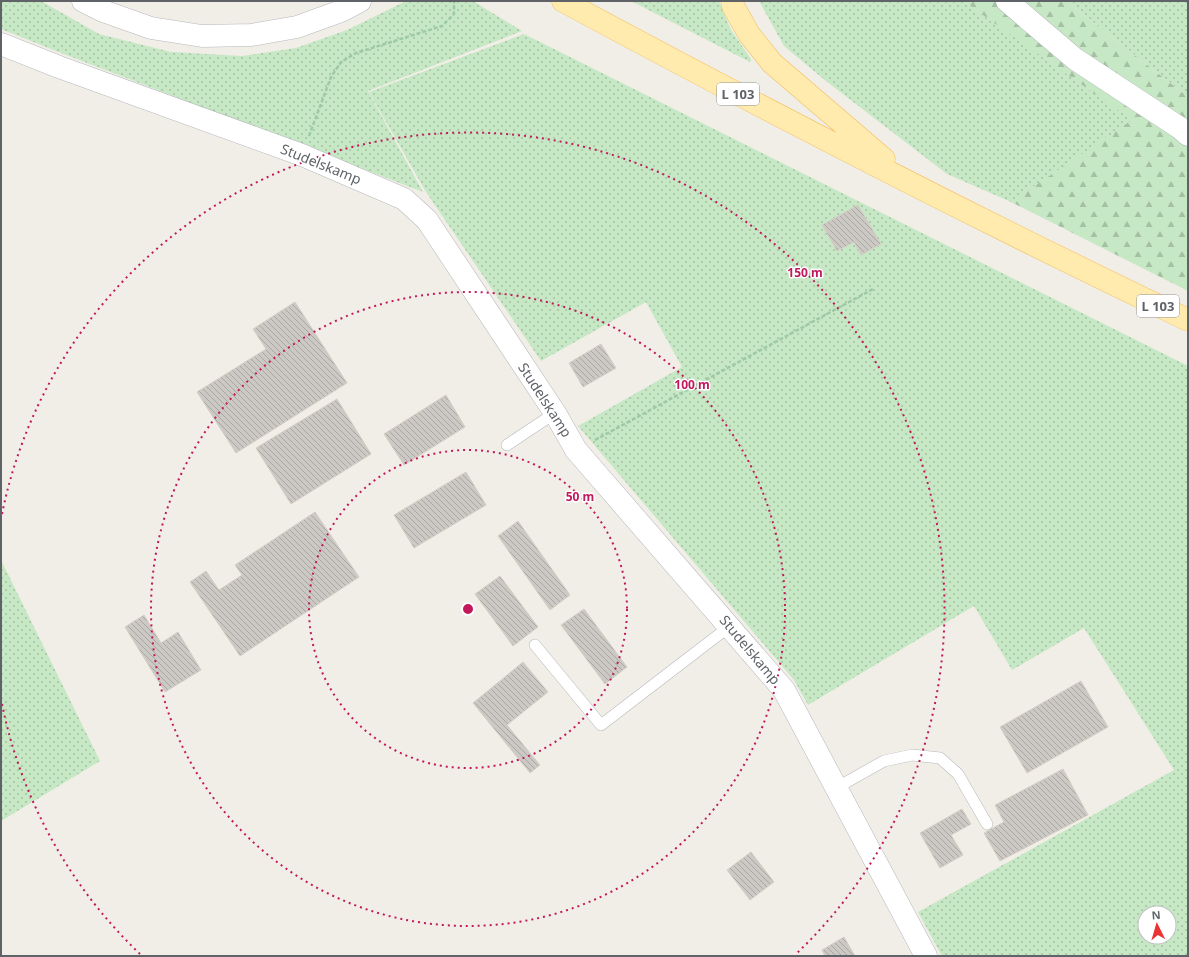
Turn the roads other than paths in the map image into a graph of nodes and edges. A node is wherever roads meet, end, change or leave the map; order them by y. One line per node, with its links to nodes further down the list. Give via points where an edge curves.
1 (83, 1): 2 (street, via 151,28 202,36 251,35 297,27)
2 (360, 1)
3 (563, 1): 8 (main road, L 103, via 691,70)
4 (732, 1): 8 (main road, via 749,34 772,63)
5 (1007, 1): 7 (street, via 1074,59)
6 (1, 44): 10 (street, Studelskamp, via 302,155 404,199 427,220)
7 (1188, 135)
8 (914, 184): 9 (main road, L 103)
9 (1188, 320)
10 (555, 414): 11 (lane); 12 (street, Studelskamp, via 576,450)
11 (507, 445)
12 (730, 626): 13 (lane, via 601,725); 14 (street, Studelskamp, via 784,690)
13 (535, 645)
14 (836, 788): 15 (lane, via 884,761 912,755 940,758 958,774); 16 (street, Studelskamp)
15 (988, 824)
16 (926, 956)

